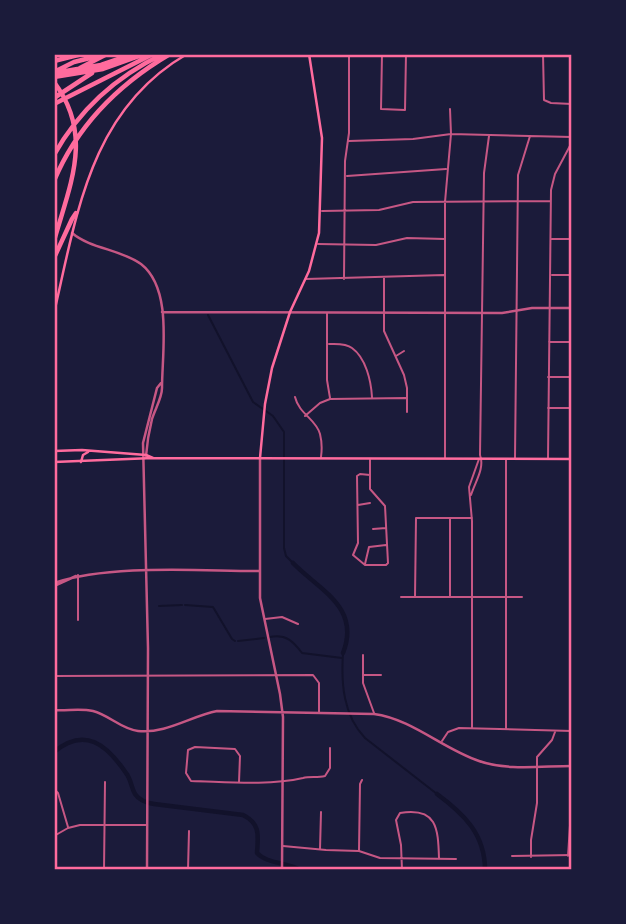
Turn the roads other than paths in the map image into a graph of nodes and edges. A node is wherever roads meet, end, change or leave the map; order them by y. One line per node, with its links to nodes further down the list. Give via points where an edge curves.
1 (82, 54): 15 (highway)
2 (108, 54): 16 (highway); 16 (highway, via 74,62)
3 (115, 54): 17 (highway, via 106,65)
4 (133, 54): 16 (highway)
5 (145, 54): 16 (highway, via 103,69)
6 (153, 54): 19 (highway)
7 (163, 54): 27 (highway, via 100,96)
8 (170, 54): 30 (highway, via 134,77 102,107 75,141)
9 (187, 54): 37 (main road, via 158,74 123,111 94,163)
10 (309, 54): 36 (main road, via 321,138)
11 (349, 54): 25 (street)
12 (382, 54): 13 (street, via 382,110 404,110)
13 (405, 54)
14 (543, 54): 18 (street, via 544,100)
15 (54, 61)
16 (54, 78): 43 (highway, via 74,119 78,143)
17 (54, 97)
18 (572, 104)
19 (54, 105)
20 (450, 109): 21 (street)
21 (452, 135): 22 (street); 25 (street); 28 (street)
22 (489, 136): 23 (street); 34 (street)
23 (530, 136): 24 (street); 31 (street, via 519,171)
24 (572, 137)
25 (348, 141): 29 (street)
26 (572, 142): 32 (street, via 555,174)
27 (54, 155)
28 (447, 169): 29 (street); 33 (street)
29 (345, 176): 35 (street)
30 (54, 181)
31 (517, 201): 32 (street); 34 (street); 56 (street)
32 (551, 201): 41 (street)
33 (445, 202): 34 (street); 35 (street); 40 (street)
34 (484, 202): 63 (street)
35 (345, 210): 36 (street); 46 (street)
36 (320, 211): 44 (main road)
37 (76, 213): 38 (main road); 47 (highway)
38 (72, 233): 39 (street); 45 (main road)
39 (79, 238): 45 (street); 57 (street, via 143,267 156,283)
40 (446, 239): 46 (street); 48 (street)
41 (551, 239): 42 (street); 49 (street)
42 (572, 239)
43 (54, 241)
44 (317, 244): 46 (street); 52 (main road)
45 (70, 245): 60 (main road)
46 (344, 245): 53 (street)
47 (54, 258)
48 (445, 275): 51 (street); 62 (street)
49 (551, 275): 50 (street); 54 (street)
50 (572, 275)
51 (384, 277): 53 (street); 61 (street)
52 (305, 279): 53 (street); 58 (main road)
53 (344, 279)
54 (549, 308): 55 (street); 56 (street); 64 (street)
55 (572, 308)
56 (516, 311): 63 (street); 88 (street)
57 (162, 312): 58 (street); 81 (street, via 162,391)
58 (290, 312): 59 (street); 83 (main road, via 272,368)
59 (327, 312): 61 (street); 66 (street)
60 (54, 313)
61 (384, 313): 62 (street); 68 (street, via 384,335)
62 (444, 313): 63 (street); 86 (street)
63 (482, 313): 82 (street)
64 (549, 342): 65 (street); 69 (street)
65 (572, 342)
66 (327, 344): 72 (street, via 355,351 370,379); 74 (street)
67 (404, 351): 68 (street)
68 (395, 356): 73 (street)
69 (548, 377): 70 (street); 75 (street)
70 (572, 377)
71 (295, 397): 78 (street)
72 (372, 398): 73 (street); 74 (street)
73 (407, 398): 77 (street)
74 (330, 399): 78 (street)
75 (548, 408): 76 (street); 89 (street)
76 (572, 408)
77 (407, 412)
78 (305, 416): 84 (street, via 321,435)
79 (54, 451): 80 (main road)
80 (91, 451): 81 (main road); 91 (main road)
81 (144, 457): 83 (main road); 91 (main road); 103 (street)
82 (480, 457): 86 (main road); 87 (main road); 97 (street, via 471,487)
83 (260, 458): 84 (main road); 102 (street)
84 (321, 458): 85 (main road)
85 (370, 458): 86 (main road); 93 (street)
86 (445, 459)
87 (506, 459): 88 (main road); 110 (street)
88 (514, 459): 89 (main road)
89 (548, 459): 90 (main road)
90 (572, 459)
91 (81, 462): 92 (main road)
92 (54, 463)
93 (370, 475): 95 (street, via 357,476); 98 (street, via 370,489 385,506)
94 (370, 503): 95 (street)
95 (358, 505): 101 (street, via 358,542 353,555)
96 (450, 518): 97 (street); 107 (street, via 415,518); 108 (street)
97 (472, 518): 109 (street)
98 (387, 528): 99 (street); 100 (street)
99 (373, 529)
100 (387, 545): 101 (street, via 369,547); 101 (street, via 386,565)
101 (365, 565)
102 (259, 571): 103 (street); 112 (street)
103 (146, 572): 104 (street); 116 (street)
104 (77, 575): 105 (street); 113 (street)
105 (54, 584)
106 (401, 597): 107 (street)
107 (415, 597): 108 (street)
108 (450, 597): 109 (street)
109 (471, 597): 110 (street); 125 (street)
110 (506, 597): 111 (street); 126 (street)
111 (522, 597)
112 (264, 619): 114 (street, via 282,617); 117 (street)
113 (78, 620)
114 (298, 624)
115 (363, 655): 118 (street)
116 (148, 675): 117 (street); 120 (street); 127 (street)
117 (277, 675): 122 (street); 123 (street, via 316,676)
118 (363, 675): 119 (street); 124 (street)
119 (381, 675)
120 (54, 676)
121 (54, 710): 127 (street, via 93,711 130,729)
122 (282, 713): 123 (street); 127 (street, via 218,711); 137 (street)
123 (320, 713): 124 (street)
124 (374, 713): 130 (street)
125 (472, 728): 126 (street); 130 (street, via 451,730)
126 (506, 729): 128 (street)
127 (148, 731): 141 (street)
128 (555, 731): 129 (street); 132 (street, via 538,753)
129 (572, 731)
130 (441, 743): 132 (street, via 485,763)
131 (330, 748): 137 (street, via 330,768 325,776)
132 (536, 766): 133 (street); 151 (street)
133 (571, 766): 150 (street)
134 (362, 780): 147 (street)
135 (105, 782): 140 (street)
136 (239, 782): 136 (street, via 240,754 236,750 188,750 191,781); 137 (street)
137 (283, 782): 145 (street)
138 (54, 789): 142 (street)
139 (321, 812): 146 (street)
140 (105, 825): 141 (street); 142 (street); 156 (street)
141 (147, 825): 157 (street)
142 (68, 828): 144 (street)
143 (188, 831): 158 (street)
144 (54, 836)
145 (282, 846): 146 (street); 155 (street)
146 (320, 850): 147 (street)
147 (359, 850): 152 (street, via 380,858)
148 (572, 855): 150 (street)
149 (512, 856): 151 (street)
150 (568, 856): 151 (street)
151 (531, 857)
152 (402, 858): 153 (street); 153 (street, via 397,817 418,812 438,828); 159 (street)
153 (439, 859): 154 (street)
154 (456, 859)
155 (282, 869)
156 (104, 870)
157 (147, 870)
158 (188, 870)
159 (402, 870)

